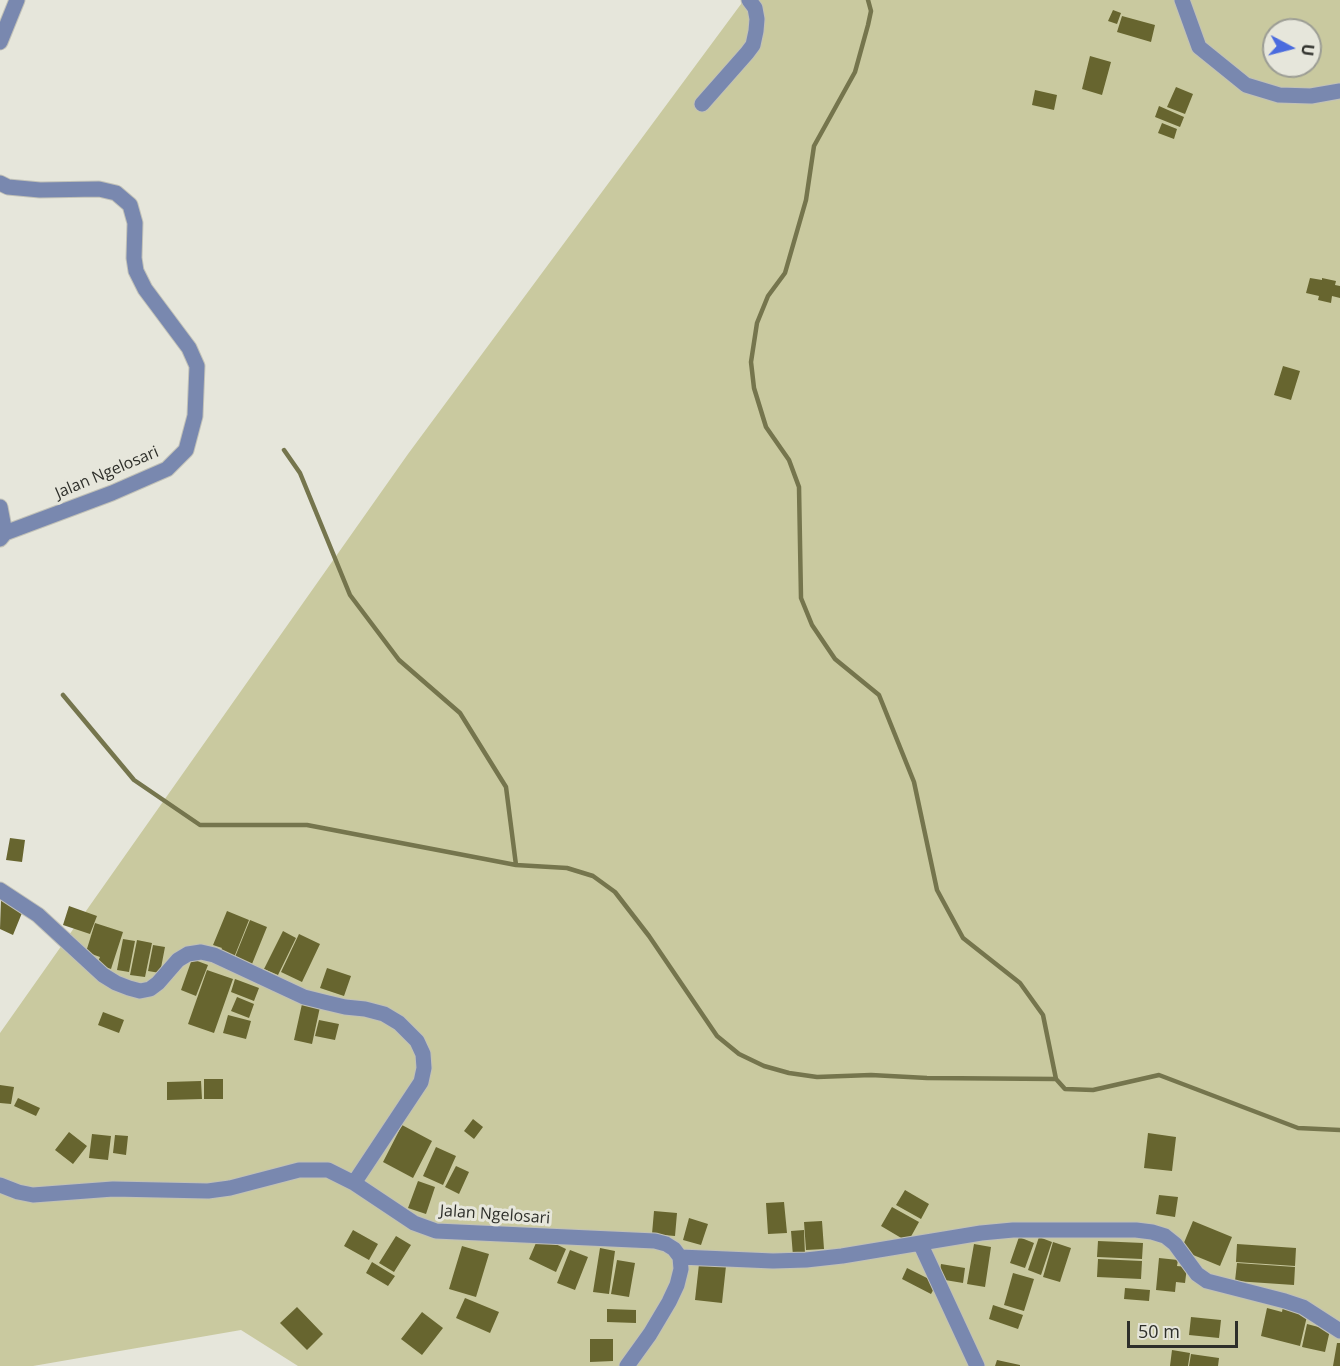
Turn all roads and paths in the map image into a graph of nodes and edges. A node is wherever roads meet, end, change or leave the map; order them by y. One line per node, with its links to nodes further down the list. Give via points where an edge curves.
1 (17, 0): 4 (street)
2 (749, 0): 6 (street, via 757,20 753,45)
3 (1182, 0): 5 (street, via 1199,47 1246,84 1279,95 1311,96)
4 (0, 42)
5 (1340, 91)
6 (702, 105)
7 (0, 183): 9 (street, Jalan Ngelosari, via 40,190 99,189 116,193 130,205 135,222 136,271 197,366 195,416 186,450 168,469)
8 (0, 507): 9 (street)
9 (2, 536)
10 (0, 890): 11 (street, via 38,915 103,975 129,988 150,989 178,960 201,952 304,997 384,1014 399,1023 417,1041 423,1054 421,1082)
11 (354, 1183): 12 (street, Jalan Ngelosari, via 328,1170 299,1170 208,1191 113,1190 33,1195); 14 (street, Jalan Ngelosari, via 414,1223 436,1231 655,1241 674,1249)
12 (0, 1185)
13 (920, 1243): 14 (street, via 806,1260); 15 (street, via 1013,1230 1152,1232 1176,1244 1197,1274 1207,1281 1303,1307); 17 (street)
14 (680, 1257): 16 (street, via 681,1269 669,1302)
15 (1340, 1331)
16 (627, 1366)
17 (977, 1366)

